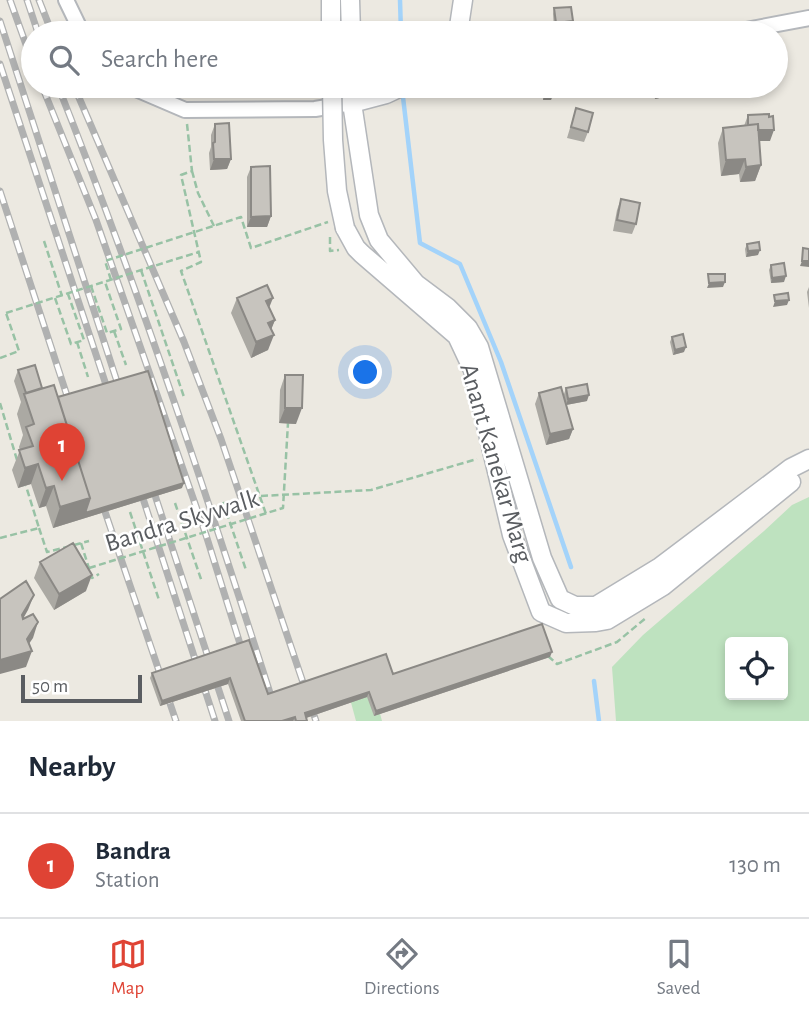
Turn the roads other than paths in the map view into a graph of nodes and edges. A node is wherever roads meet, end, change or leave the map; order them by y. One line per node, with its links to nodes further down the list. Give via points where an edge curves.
1 (66, 0): 6 (street)
2 (331, 0): 7 (street)
3 (350, 0): 8 (street)
4 (463, 0): 9 (street)
5 (809, 18): 10 (street)
6 (76, 21)
7 (331, 21)
8 (351, 21)
9 (460, 21)
10 (788, 22)
11 (158, 98): 13 (street, via 186,110 315,109)
12 (332, 98): 16 (street, Anant Kanekar Marg, bridge, via 337,225 362,254 457,336 473,370 512,535 541,612 566,623 607,620 663,586)
13 (342, 98)
14 (353, 98): 15 (street, Anant Kanekar Marg, via 369,215 379,240 416,284 468,328 542,558 560,599 575,606 597,606 660,567)
15 (809, 459)
16 (809, 471)

